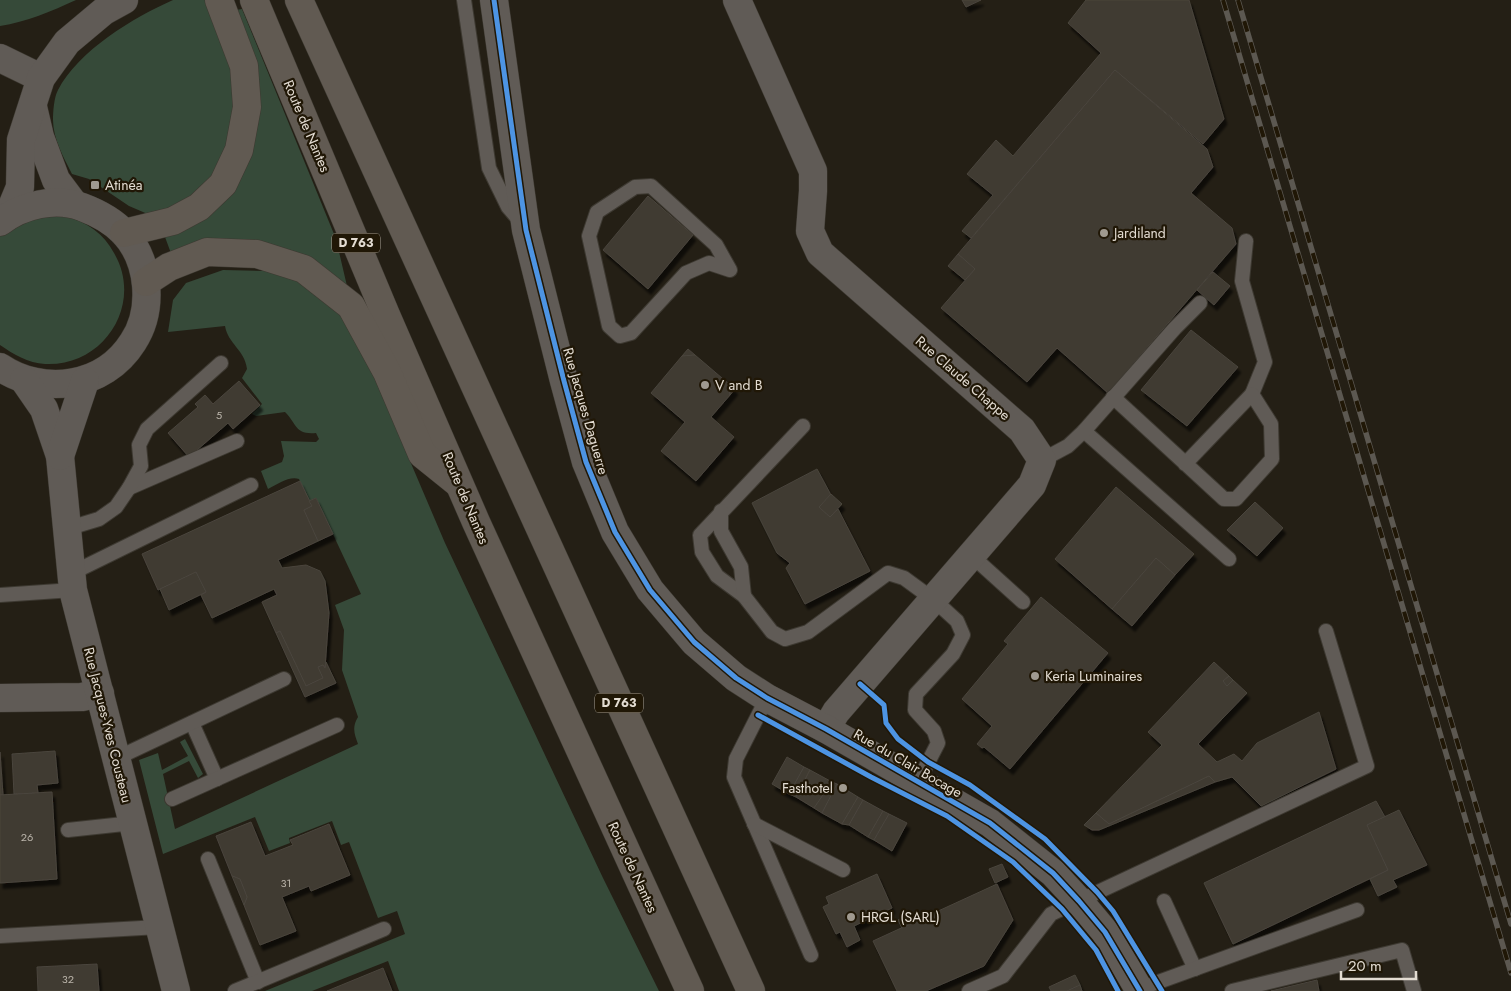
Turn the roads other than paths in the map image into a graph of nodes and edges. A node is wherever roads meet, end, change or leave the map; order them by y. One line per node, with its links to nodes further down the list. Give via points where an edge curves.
1 (124, 0): 9 (street, via 104,11 67,42)
2 (220, 0): 14 (highway, via 244,66 248,107 239,150 222,184 199,207 174,221)
3 (254, 0): 32 (highway, Route de Nantes / D 763)
4 (299, 0): 73 (highway, D 763)
5 (464, 0): 13 (lane, via 489,168 508,207)
6 (737, 0): 29 (street, Rue Claude Chappe, via 813,171 810,230 820,253 1022,430)
7 (493, 1): 13 (street, Rue Jacques Daguerre)
8 (0, 58): 9 (street)
9 (41, 78): 10 (street)
10 (33, 107): 11 (street, via 56,180); 12 (street, via 21,140 20,187)
11 (74, 204): 12 (street, via 51,202 29,206); 14 (street, via 101,214)
12 (4, 219)
13 (526, 230): 47 (street, Rue Jacques Daguerre, via 586,462 616,532 650,590 694,642 736,678)
14 (124, 233): 17 (street, via 139,256)
15 (1246, 241): 23 (lane, via 1242,281 1265,362)
16 (730, 270): 16 (lane, via 716,245 651,186 635,187 597,212 588,236 609,326 620,336 631,333 686,273 708,263)
17 (146, 282): 22 (street, via 145,314 133,342 113,366); 32 (highway, via 169,267 207,252 257,254 304,269 351,306 386,372 422,454)
18 (1200, 302): 24 (lane)
19 (221, 363): 33 (lane, via 147,430 139,445 141,466)
20 (0, 367): 21 (street)
21 (24, 380): 22 (street, via 54,385); 28 (street, Rue Jacques-Yves Cousteau, via 44,409)
22 (85, 380): 28 (street, Rue Jacques-Yves Cousteau)
23 (1252, 394): 30 (lane); 30 (lane, via 1271,424 1272,459 1236,499 1224,499)
24 (1113, 397): 26 (lane); 30 (lane)
25 (803, 426): 34 (lane)
26 (1084, 431): 29 (lane, via 1068,446); 37 (lane)
27 (237, 441): 33 (lane)
28 (60, 456): 35 (street, Rue Jacques-Yves Cousteau)
29 (1042, 460): 36 (street, via 1032,485)
30 (1185, 464)
31 (251, 485): 38 (lane)
32 (460, 485): 72 (highway, Route de Nantes / D 763)
33 (129, 488): 35 (lane, via 116,507 99,519)
34 (721, 511): 40 (lane, via 721,530 740,567); 40 (lane, via 700,535 702,552 717,576)
35 (66, 529): 38 (street, Rue Jacques-Yves Cousteau)
36 (972, 556): 41 (street); 42 (lane)
37 (1229, 559)
38 (71, 582): 39 (lane); 45 (street, Rue Jacques-Yves Cousteau)
39 (0, 595)
40 (744, 596): 41 (lane, via 772,632 785,639 808,632 888,573 904,578)
41 (934, 600): 50 (street, via 836,712); 53 (lane, via 957,621 964,635 953,654 916,694 915,710 934,731 938,743)
42 (1023, 602)
43 (1326, 631): 60 (lane, via 1367,766)
44 (284, 679): 48 (lane)
45 (100, 693): 46 (street, via 82,697); 51 (street, Rue Jacques-Yves Cousteau)
46 (0, 698)
47 (767, 698): 50 (street, Rue Jacques Daguerre); 56 (lane, via 736,759 734,776)
48 (192, 723): 51 (lane); 52 (lane)
49 (337, 725): 52 (lane)
50 (826, 729): 53 (street, Rue du Clair Bocage)
51 (116, 758): 55 (street, Rue Jacques-Yves Cousteau)
52 (217, 779): 54 (lane)
53 (918, 782): 60 (street, Rue du Clair Bocage, via 990,823 1052,873)
54 (172, 799)
55 (133, 823): 57 (lane); 63 (street, Rue Jacques-Yves Cousteau)
56 (754, 824): 59 (lane); 66 (lane)
57 (68, 830)
58 (208, 859): 68 (lane)
59 (843, 870)
60 (1079, 901): 69 (street, Rue du Clair Bocage, via 1105,932); 74 (lane, via 1051,914 1003,976)
61 (1164, 901): 67 (lane)
62 (1357, 910): 67 (lane)
63 (159, 926): 65 (lane); 70 (street, Rue Jacques-Yves Cousteau)
64 (384, 929): 68 (lane)
65 (0, 936)
66 (811, 955)
67 (1195, 969): 69 (lane)
68 (258, 982): 71 (lane)
69 (1140, 990)
70 (176, 991)
71 (235, 991)
72 (690, 991)
73 (751, 991)
74 (969, 991)
75 (1232, 991): 76 (lane, via 1402,950)
76 (1414, 991)

